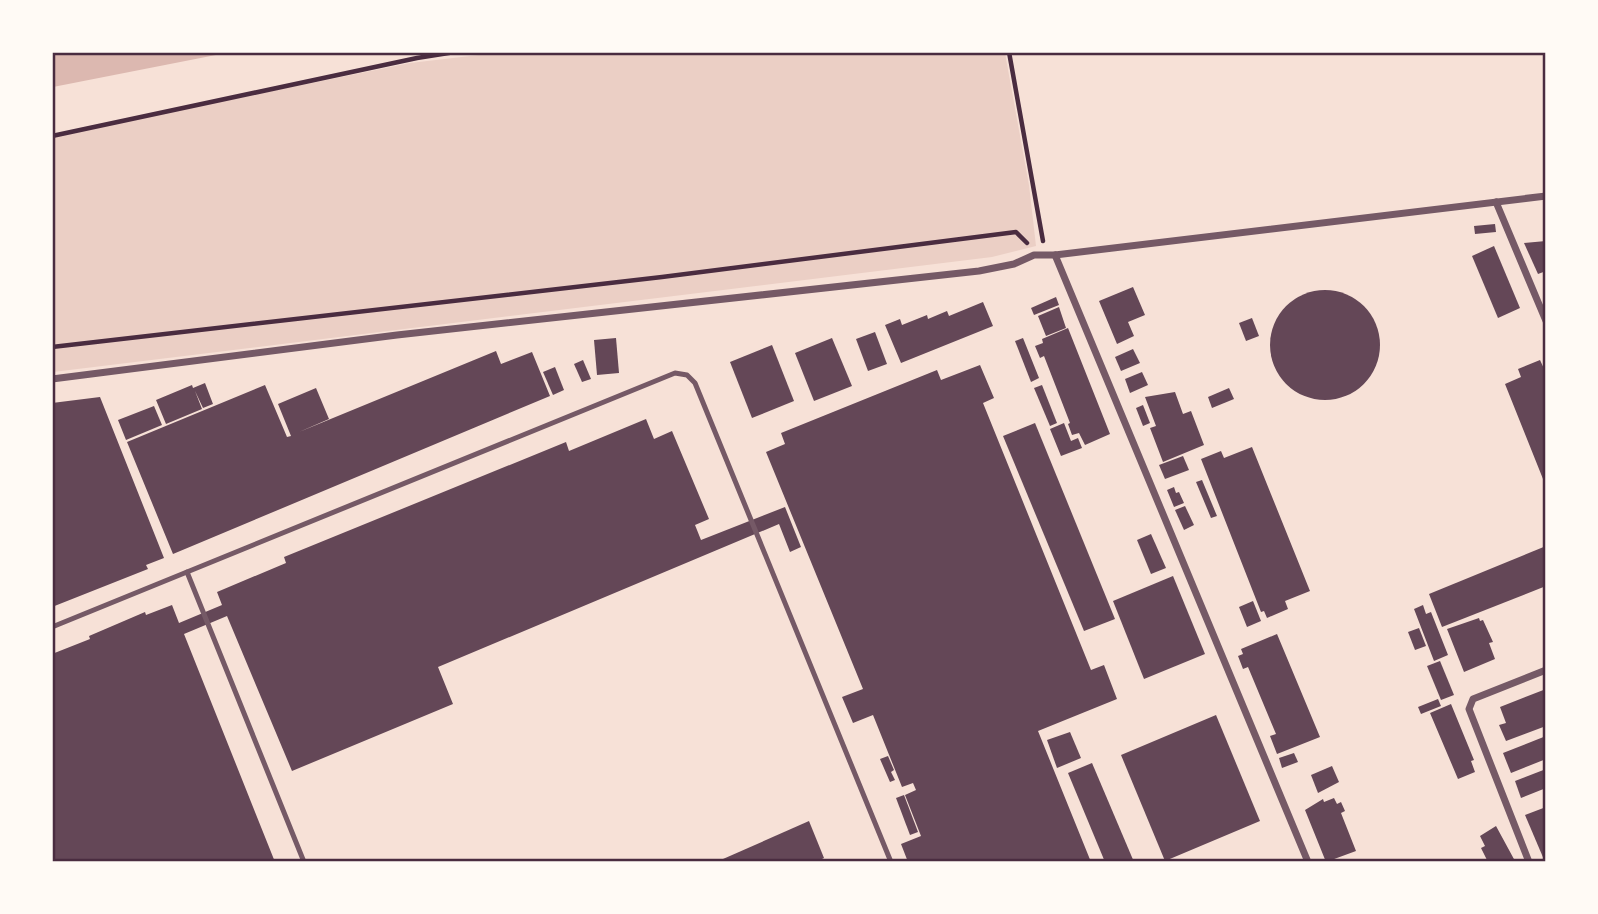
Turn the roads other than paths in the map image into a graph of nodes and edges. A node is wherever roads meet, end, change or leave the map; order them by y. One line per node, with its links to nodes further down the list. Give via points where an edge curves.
1 (1545, 196): 2 (street)
2 (1496, 202): 3 (street); 4 (street)
3 (1055, 255): 5 (street, via 979,271 397,335); 11 (street)
4 (1545, 321)
5 (52, 379)
6 (187, 572): 7 (lane); 9 (lane); 10 (lane, via 675,373 687,375 695,383)
7 (52, 627)
8 (1545, 670): 12 (street, via 1473,699 1469,709)
9 (304, 862)
10 (891, 862)
11 (1308, 862)
12 (1529, 862)

